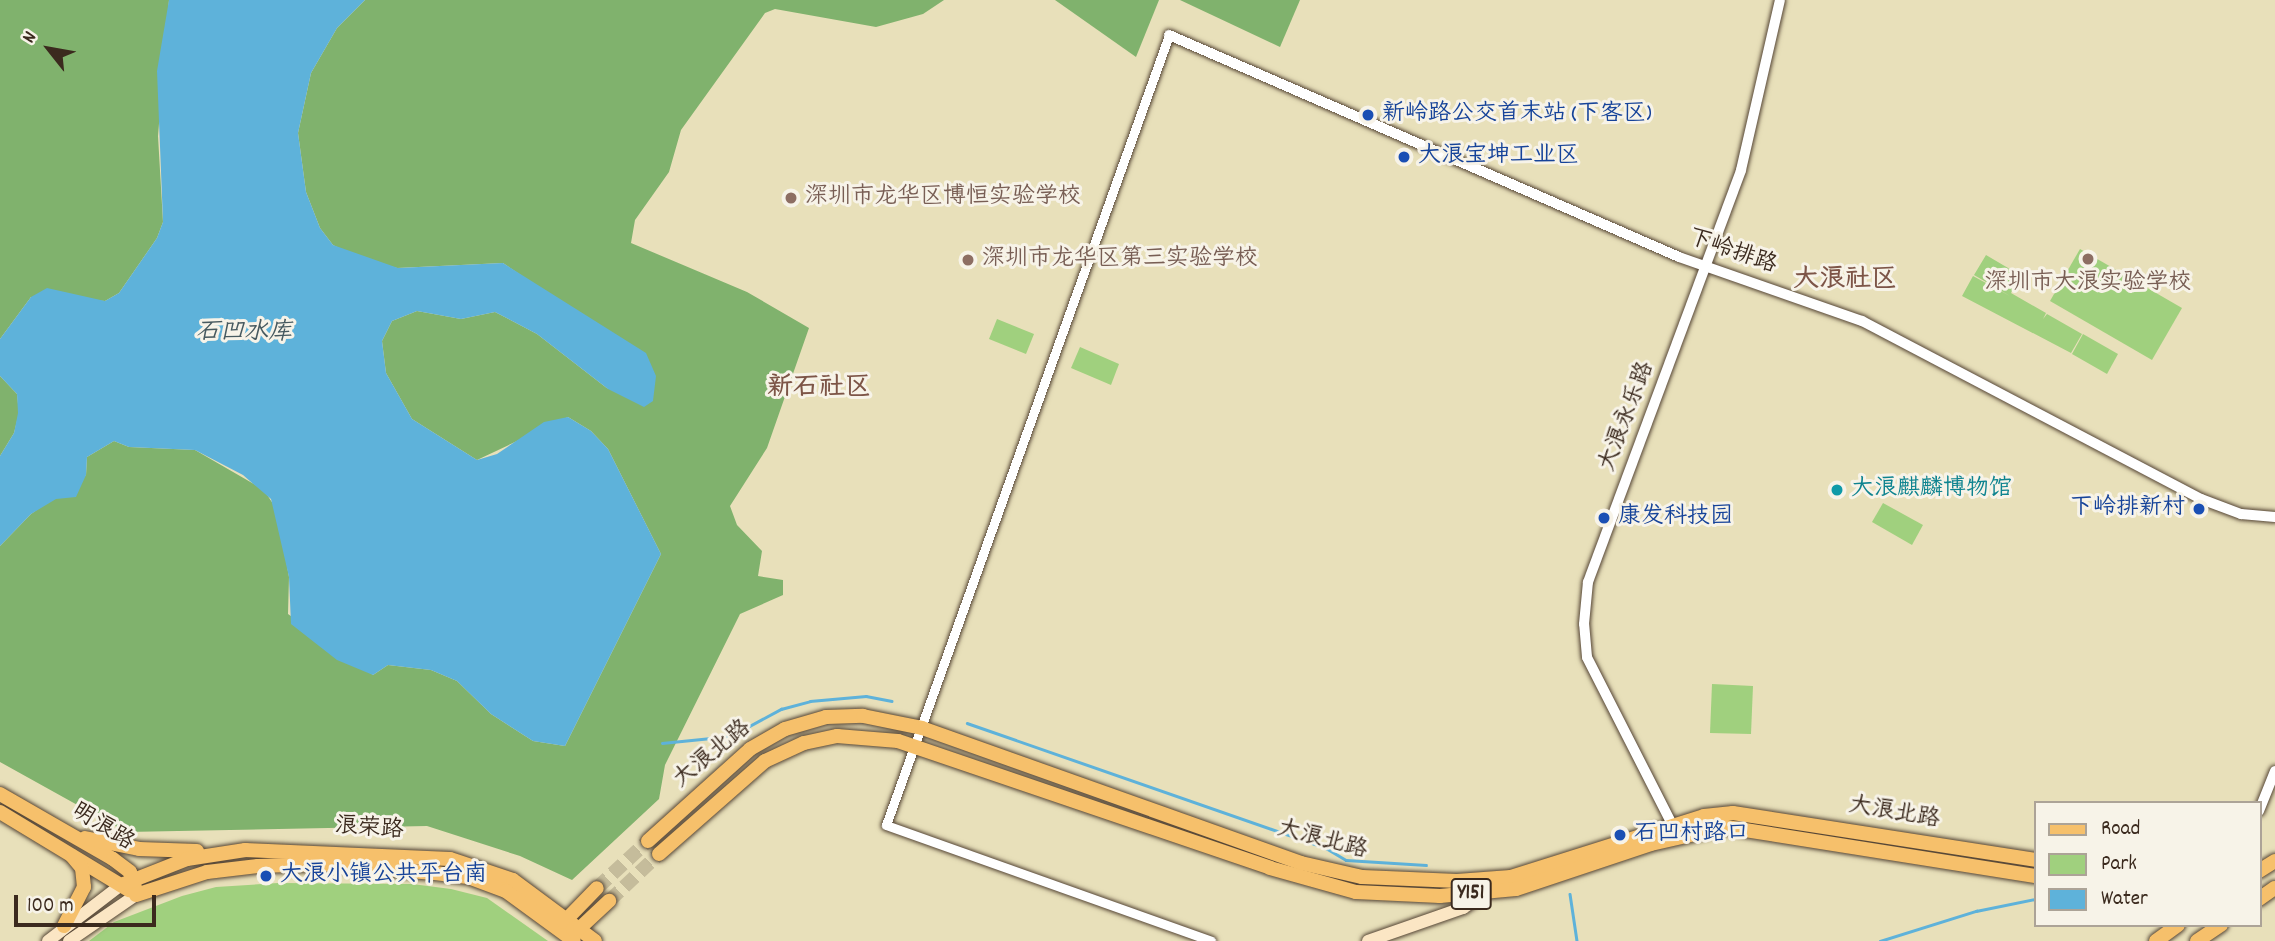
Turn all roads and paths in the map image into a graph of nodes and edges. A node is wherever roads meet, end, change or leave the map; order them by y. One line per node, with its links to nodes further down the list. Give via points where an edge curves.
1 (1780, 0): 3 (street, 大浪永乐路, via 1741,170)
2 (1169, 35): 3 (street, 下岭排路); 5 (street)
3 (1708, 267): 4 (street, 下岭排路, via 1869,324 2216,506); 12 (street, 大浪永乐路, via 1595,561 1584,624 1592,668)
4 (2275, 517)
5 (922, 728): 6 (street); 12 (main road, 大浪北路 / Y151, via 1301,863 1362,877 1457,881 1511,877); 13 (main road, 大浪北路, via 863,716 826,717 785,729 740,758)
6 (916, 747): 16 (main road, 大浪北路, via 870,737 837,736 804,743 765,761 730,787); 21 (main road, 大浪北路 / Y151, via 1314,882 1391,896); 33 (street, via 886,825)
7 (2275, 771): 9 (street)
8 (0, 794): 11 (main road, 明浪路)
9 (2261, 806)
10 (0, 812): 14 (main road, 明浪路)
11 (66, 831): 15 (main road, via 139,849); 19 (main road, 明浪路, via 125,867)
12 (1676, 832): 17 (main road, 大浪北路 / Y151, via 1711,815 1751,813); 18 (main road, 大浪北路 / Y151, via 1750,828); 21 (main road, 大浪北路 / Y151, via 1545,883)
13 (648, 841)
14 (63, 848): 19 (main road, 明浪路); 26 (main road, via 84,876 81,898)
15 (223, 852): 19 (main road, 浪荣路); 25 (main road, 浪荣路, via 320,850 461,861 513,880)
16 (659, 854)
17 (2034, 860)
18 (2034, 876)
19 (127, 881): 22 (main road, 明浪路); 26 (main road)
20 (597, 888): 25 (main road)
21 (1475, 894): 24 (main road, via 1471,904)
22 (136, 895): 25 (main road, 浪荣路, via 207,872 258,866 409,871 468,877 494,885); 31 (main road)
23 (608, 901): 29 (main road)
24 (1454, 912): 34 (main road); 35 (main road)
25 (564, 923): 29 (main road, 浪荣路)
26 (64, 926): 30 (main road)
27 (2175, 927): 36 (main road)
28 (2218, 927): 37 (main road)
29 (577, 934): 32 (main road, 浪荣路)
30 (48, 941)
31 (69, 941)
32 (595, 941)
33 (1211, 941)
34 (1368, 941)
35 (1390, 941)
36 (2156, 941)
37 (2197, 941)

